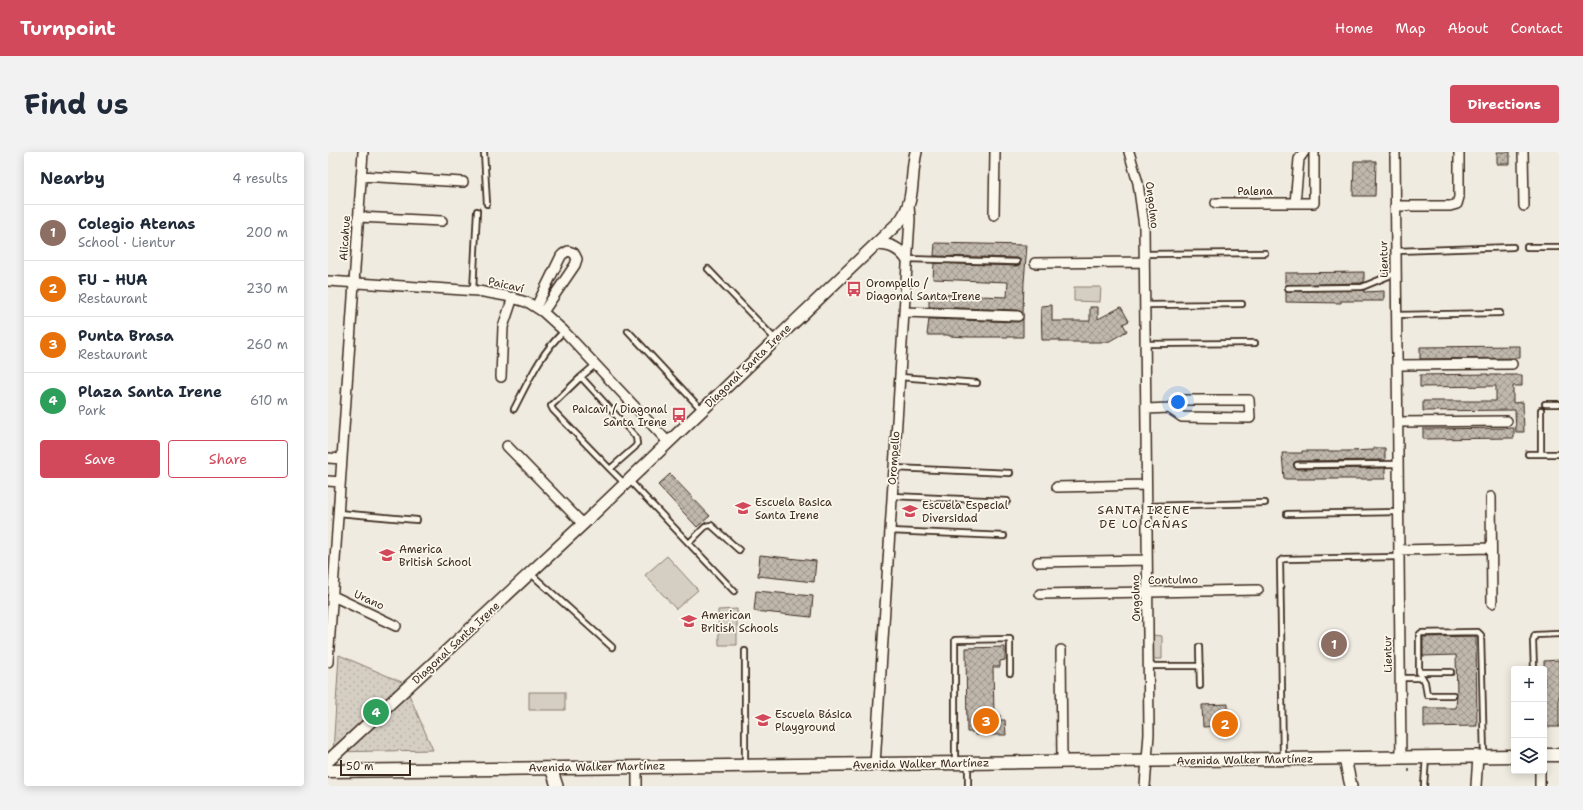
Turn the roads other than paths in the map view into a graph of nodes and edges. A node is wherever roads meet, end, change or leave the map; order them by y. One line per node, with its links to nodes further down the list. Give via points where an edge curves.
1 (362, 152): 11 (street, Alicahue)
2 (484, 152): 15 (lane)
3 (916, 152): 16 (street, Orompello)
4 (995, 152): 20 (street)
5 (1129, 152): 29 (street, Ongolmo, via 1141,200)
6 (1304, 152): 14 (street, via 1299,159)
7 (1314, 152): 14 (street, Palena, via 1314,203)
8 (1395, 152): 17 (street, Lientur)
9 (1459, 152): 17 (street, via 1457,204)
10 (1523, 152): 18 (street)
11 (361, 176): 12 (street); 21 (street, Alicahue)
12 (463, 182)
13 (1216, 203): 14 (street, Palena)
14 (1295, 203)
15 (487, 204)
16 (909, 206): 23 (street, Diagonal Santa Irene, via 899,222); 30 (street, Orompello)
17 (1395, 206): 27 (street, Lientur)
18 (1524, 206)
19 (477, 211): 38 (lane)
20 (994, 215)
21 (358, 217): 22 (street); 36 (street, Alicahue)
22 (442, 221)
23 (876, 244): 30 (street, via 892,246); 49 (street, Diagonal Santa Irene)
24 (1559, 246): 26 (lane)
25 (1513, 247): 27 (lane)
26 (1527, 247)
27 (1396, 251): 34 (street, Lientur)
28 (1266, 253): 29 (lane)
29 (1144, 258): 32 (street); 41 (street, Ongolmo)
30 (907, 259): 31 (lane); 43 (street, Orompello)
31 (1017, 262)
32 (1035, 263)
33 (708, 269): 49 (lane)
34 (1396, 273): 37 (lane, via 1362,287); 45 (street, Lientur)
35 (328, 281): 36 (street, Paicaví)
36 (354, 283): 38 (street, Paicaví); 74 (street, Alicahue)
37 (1288, 288)
38 (473, 291): 39 (street, Paicaví)
39 (513, 297): 42 (street, Paicaví); 55 (street, via 503,326)
40 (1242, 304): 41 (lane)
41 (1145, 305): 51 (street, Ongolmo)
42 (539, 310): 42 (street, via 575,265 577,259 574,253 568,251 561,256); 47 (street, Paicaví)
43 (904, 312): 46 (street); 57 (street, Orompello)
44 (1500, 313): 45 (lane)
45 (1397, 315): 54 (street, Lientur)
46 (1018, 316)
47 (564, 331): 53 (street, Paicaví); 62 (lane, via 541,358)
48 (628, 331): 63 (lane)
49 (776, 340): 63 (street, Diagonal Santa Irene)
50 (1255, 343): 51 (lane)
51 (1145, 344): 64 (street, Ongolmo)
52 (1512, 364): 54 (street)
53 (595, 365): 56 (lane); 68 (street, Paicaví)
54 (1397, 365): 67 (street, Lientur)
55 (501, 377)
56 (582, 377): 78 (lane, via 636,437 637,444); 78 (lane, via 554,402 552,410)
57 (900, 377): 58 (lane); 77 (street, Orompello)
58 (977, 383)
59 (1545, 404): 60 (lane)
60 (1559, 404)
61 (1169, 408): 61 (street, via 1182,417 1250,418 1249,400 1183,400); 64 (street)
62 (514, 409)
63 (702, 410): 68 (street, Diagonal Santa Irene)
64 (1146, 410): 83 (street, Ongolmo)
65 (1541, 410): 71 (lane)
66 (1507, 421): 67 (street)
67 (1398, 422): 75 (street, Lientur)
68 (668, 442): 82 (street, Diagonal Santa Irene)
69 (507, 446): 94 (street)
70 (1528, 454): 71 (lane)
71 (1541, 454): 72 (lane)
72 (1559, 454)
73 (328, 458): 74 (street)
74 (342, 459): 81 (street, Alicahue)
75 (1398, 464): 76 (lane); 90 (street, Lientur)
76 (1297, 465)
77 (894, 468): 79 (lane); 85 (street, Orompello)
78 (610, 469): 82 (lane)
79 (1010, 473)
80 (328, 481): 81 (street)
81 (340, 482): 91 (street, Alicahue)
82 (627, 482): 94 (street, Diagonal Santa Irene); 97 (lane)
83 (1146, 485): 84 (street); 89 (street, Ongolmo)
84 (1057, 487)
85 (892, 496): 87 (lane); 95 (street, Orompello)
86 (1491, 497): 98 (street)
87 (1007, 501)
88 (1265, 503): 89 (lane)
89 (1147, 506): 101 (street, Ongolmo)
90 (1399, 512): 92 (lane); 100 (street, Lientur)
91 (338, 513): 93 (lane); 108 (street, Alicahue)
92 (1286, 514)
93 (418, 520)
94 (583, 524): 103 (street, Diagonal Santa Irene)
95 (890, 531): 96 (lane); 140 (street, Orompello)
96 (1004, 536)
97 (689, 543): 99 (lane, via 706,526 711,525); 104 (lane)
98 (1491, 548): 100 (street); 109 (street)
99 (739, 550)
100 (1399, 554): 123 (street, Lientur); 134 (lane, via 1280,561)
101 (1147, 560): 102 (street); 106 (street, Ongolmo)
102 (1038, 562)
103 (530, 573): 112 (lane); 135 (street, Diagonal Santa Irene)
104 (734, 590)
105 (1258, 590): 106 (street, Contulmo)
106 (1148, 592): 107 (street, Contulmo); 117 (street, Ongolmo)
107 (1040, 594)
108 (333, 596): 110 (street, Urano); 116 (street, Alicahue)
109 (1492, 603)
110 (396, 626)
111 (1559, 634): 119 (lane, via 1535,636)
112 (612, 647)
113 (1199, 647): 118 (lane)
114 (1061, 650): 137 (street)
115 (745, 651): 141 (lane)
116 (328, 662)
117 (1148, 666): 118 (lane); 136 (street, Ongolmo)
118 (1200, 666): 125 (lane)
119 (1534, 666)
120 (1419, 672): 121 (lane); 124 (lane); 129 (lane, via 1419,634 1479,633)
121 (1451, 672)
122 (1010, 673): 138 (lane, via 1010,639 955,640)
123 (1400, 678): 124 (lane); 133 (street, Lientur)
124 (1423, 678): 126 (lane, via 1427,695)
125 (1200, 686)
126 (1452, 695)
127 (1547, 755): 128 (main road)
128 (1559, 755)
129 (1481, 756): 130 (main road, Avenida Walker Martínez); 131 (main road, Avenida Walker Martínez); 152 (street)
130 (1511, 756)
131 (1426, 757): 133 (main road, Avenida Walker Martínez); 151 (lane)
132 (1345, 758): 133 (main road, Avenida Walker Martínez); 134 (main road, Avenida Walker Martínez); 150 (street)
133 (1401, 758)
134 (1283, 759): 136 (main road, Avenida Walker Martínez)
135 (328, 761)
136 (1147, 761): 137 (main road, Avenida Walker Martínez); 149 (street, Ongolmo)
137 (1062, 762): 139 (main road, Avenida Walker Martínez)
138 (955, 763): 139 (main road, Avenida Walker Martínez); 140 (main road, Avenida Walker Martínez)
139 (968, 763): 148 (lane)
140 (875, 764): 141 (main road, Avenida Walker Martínez)
141 (745, 766): 142 (main road, Avenida Walker Martínez)
142 (637, 767): 143 (main road, Avenida Walker Martínez); 147 (street)
143 (551, 768): 144 (main road, Avenida Walker Martínez); 146 (street)
144 (328, 771)
145 (1540, 774): 153 (street)
146 (558, 786)
147 (637, 786)
148 (968, 786)
149 (1145, 786)
150 (1351, 786)
151 (1424, 786)
152 (1476, 786)
153 (1540, 786)

